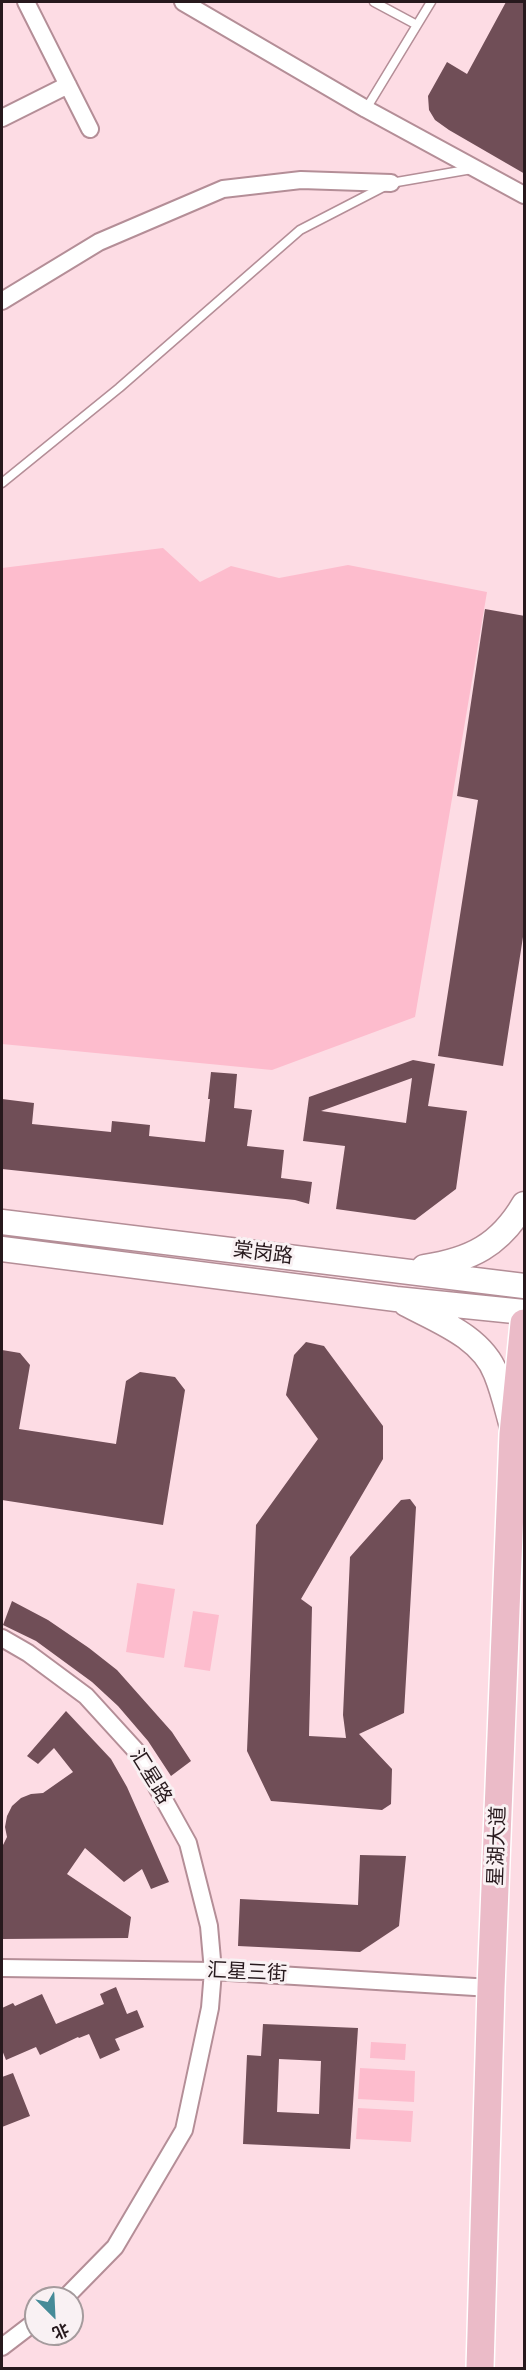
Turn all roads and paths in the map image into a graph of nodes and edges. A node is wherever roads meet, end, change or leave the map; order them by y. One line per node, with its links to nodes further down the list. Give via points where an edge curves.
1 (26, 2): 6 (street)
2 (183, 2): 7 (street)
3 (374, 2): 5 (lane)
4 (430, 2): 5 (lane)
5 (417, 25): 7 (lane)
6 (68, 85): 8 (street); 9 (street)
7 (366, 110): 10 (street)
8 (2, 118)
9 (90, 129)
10 (476, 169): 11 (lane); 12 (street)
11 (391, 183): 13 (street, via 301,180 223,189 99,242); 14 (lane, via 300,230 119,388)
12 (525, 195)
13 (2, 301)
14 (2, 483)
15 (525, 1204): 20 (main road, via 513,1224 474,1254)
16 (2, 1222): 17 (main road, 棠岗路)
17 (98, 1234): 19 (main road); 20 (main road, 棠岗路)
18 (2, 1249): 19 (main road, 棠岗路)
19 (93, 1261): 22 (main road, 棠岗路)
20 (399, 1270): 21 (main road, 棠岗路)
21 (525, 1286)
22 (396, 1299): 23 (main road, 棠岗路); 25 (main road, via 468,1338 484,1354 495,1371)
23 (525, 1312)
24 (525, 1323): 25 (main road, 星湖大道)
25 (513, 1434): 27 (main road, 星湖大道)
26 (2, 1638): 29 (street, 汇星路, via 86,1696 138,1753 188,1843 209,1926)
27 (514, 1696): 30 (main road, 星湖大道)
28 (2, 1968): 29 (street, 汇星三街)
29 (213, 1971): 30 (street, 汇星三街); 31 (street, 汇星路, via 210,2008 184,2130 115,2247)
30 (491, 1988): 34 (main road, 星湖大道)
31 (77, 2286)
32 (24, 2330): 33 (street)
33 (2, 2347)
34 (480, 2368)

